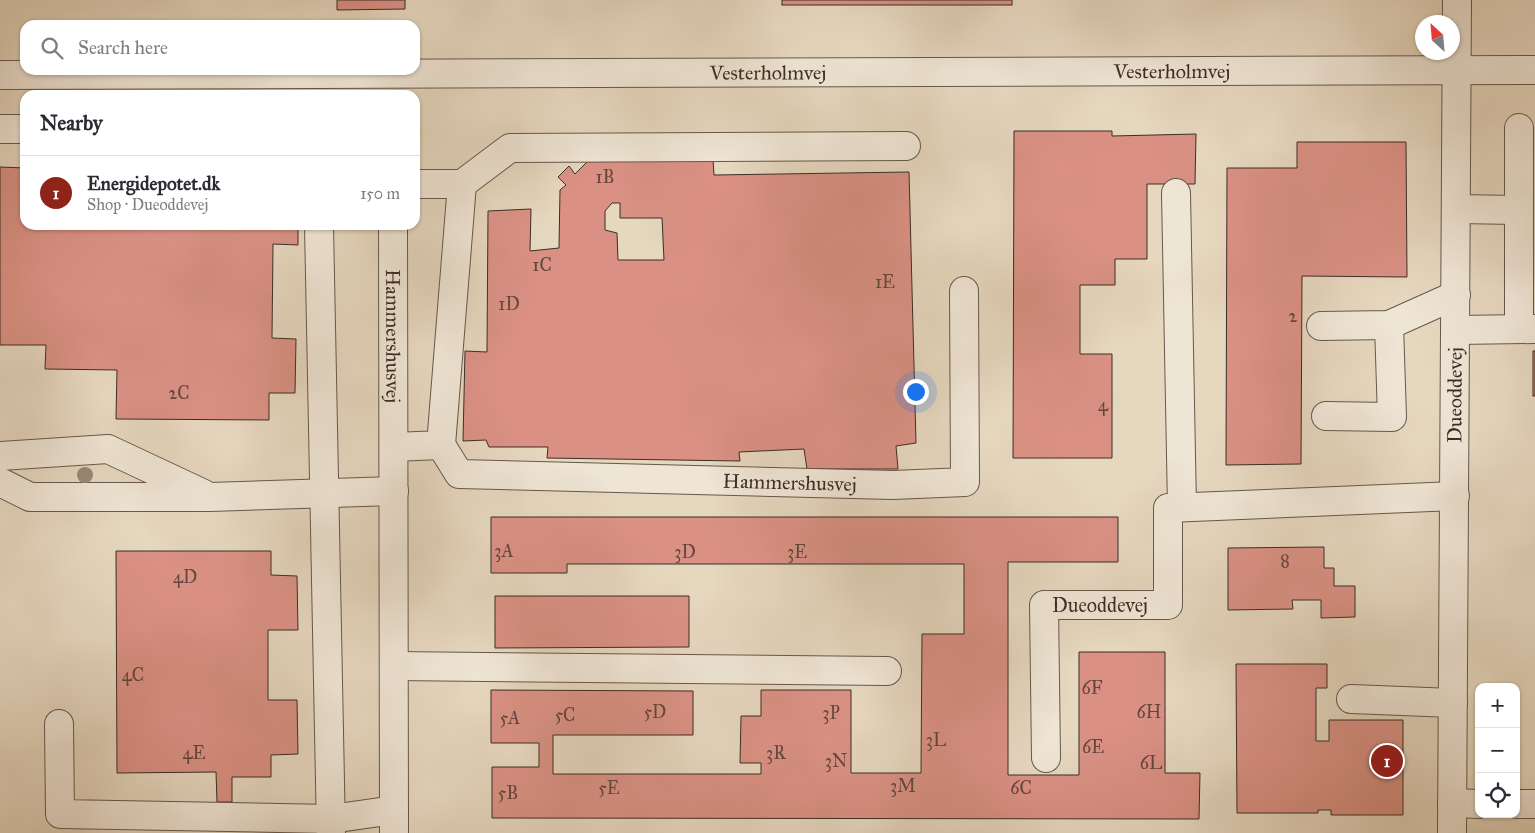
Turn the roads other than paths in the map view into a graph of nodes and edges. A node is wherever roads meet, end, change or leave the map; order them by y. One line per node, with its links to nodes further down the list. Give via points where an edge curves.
1 (1457, 0): 2 (street, Dueoddevej)
2 (1458, 70): 3 (street, Vesterholmvej); 5 (street, Vesterholmvej); 13 (street, Dueoddevej)
3 (1535, 70)
4 (0, 75): 5 (street, Vesterholmvej)
5 (393, 84)
6 (1519, 128): 14 (street)
7 (0, 129): 8 (street)
8 (20, 129)
9 (906, 146): 11 (street, via 510,148)
10 (420, 184): 11 (street)
11 (462, 184): 24 (street)
12 (1176, 193): 32 (street)
13 (1456, 209): 14 (street); 18 (street, Dueoddevej)
14 (1519, 210): 21 (street)
15 (319, 230): 29 (street)
16 (393, 230): 25 (street, Hammershusvej)
17 (964, 292): 24 (street, Hammershusvej, via 965,482 893,484 459,474)
18 (1456, 295): 19 (street); 22 (street, Dueoddevej)
19 (1388, 325): 20 (street); 23 (street, via 1392,418)
20 (1321, 326)
21 (1527, 329): 22 (street)
22 (1456, 330): 30 (street, Dueoddevej)
23 (1326, 416)
24 (441, 445): 25 (street)
25 (394, 447): 28 (street, Hammershusvej)
26 (0, 456): 31 (street, via 108,449)
27 (0, 482): 31 (street, via 30,497)
28 (394, 491): 29 (street); 33 (street, Hammershusvej)
29 (324, 493): 31 (street); 43 (street)
30 (1455, 496): 32 (street); 36 (street, Dueoddevej)
31 (210, 497)
32 (1182, 507): 38 (street, Dueoddevej, via 1168,508 1168,605 1044,605)
33 (394, 666): 34 (street); 42 (street, Hammershusvej)
34 (887, 671)
35 (1351, 699): 36 (street)
36 (1453, 703): 39 (street, Dueoddevej)
37 (59, 724): 43 (street, via 60,814)
38 (1046, 758)
39 (1466, 804): 44 (street, Dueoddevej)
40 (1520, 804): 41 (street)
41 (1535, 804)
42 (394, 821): 43 (street)
43 (331, 826)
44 (1452, 833)

